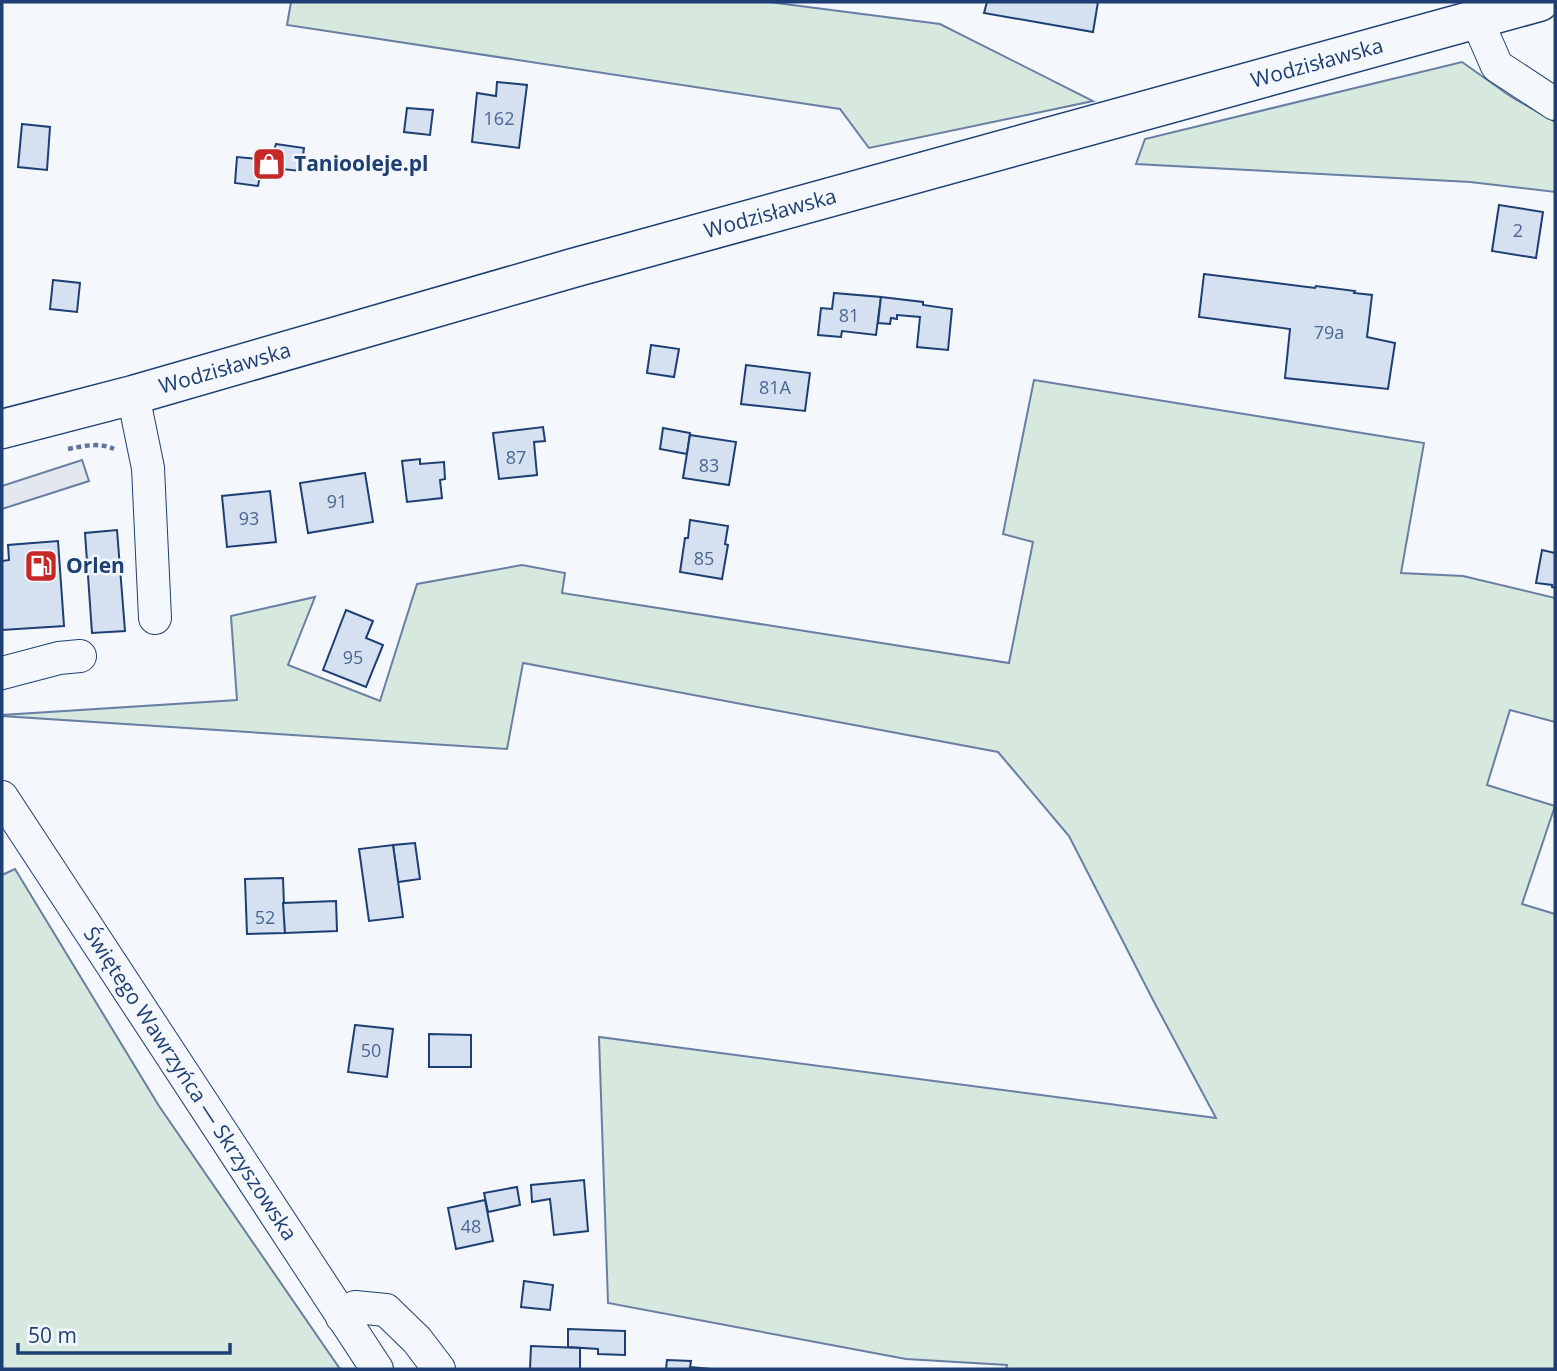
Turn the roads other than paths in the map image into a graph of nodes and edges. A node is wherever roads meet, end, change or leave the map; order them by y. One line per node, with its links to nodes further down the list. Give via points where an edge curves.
1 (1539, 2): 2 (main road, Wodzisławska)
2 (1476, 18): 3 (street, via 1497,66); 4 (main road, Wodzisławska)
3 (1555, 104)
4 (133, 395): 5 (main road, Wodzisławska); 6 (street, via 148,468)
5 (2, 429)
6 (155, 618)
7 (80, 656): 8 (street)
8 (2, 673)
9 (2, 797): 10 (street, Świętego Wawrzyńca — Skrzyszowska)
10 (342, 1317): 11 (street, Świętego Wawrzyńca — Skrzyszowska); 12 (street, via 355,1307 386,1310)
11 (377, 1369)
12 (439, 1369)

